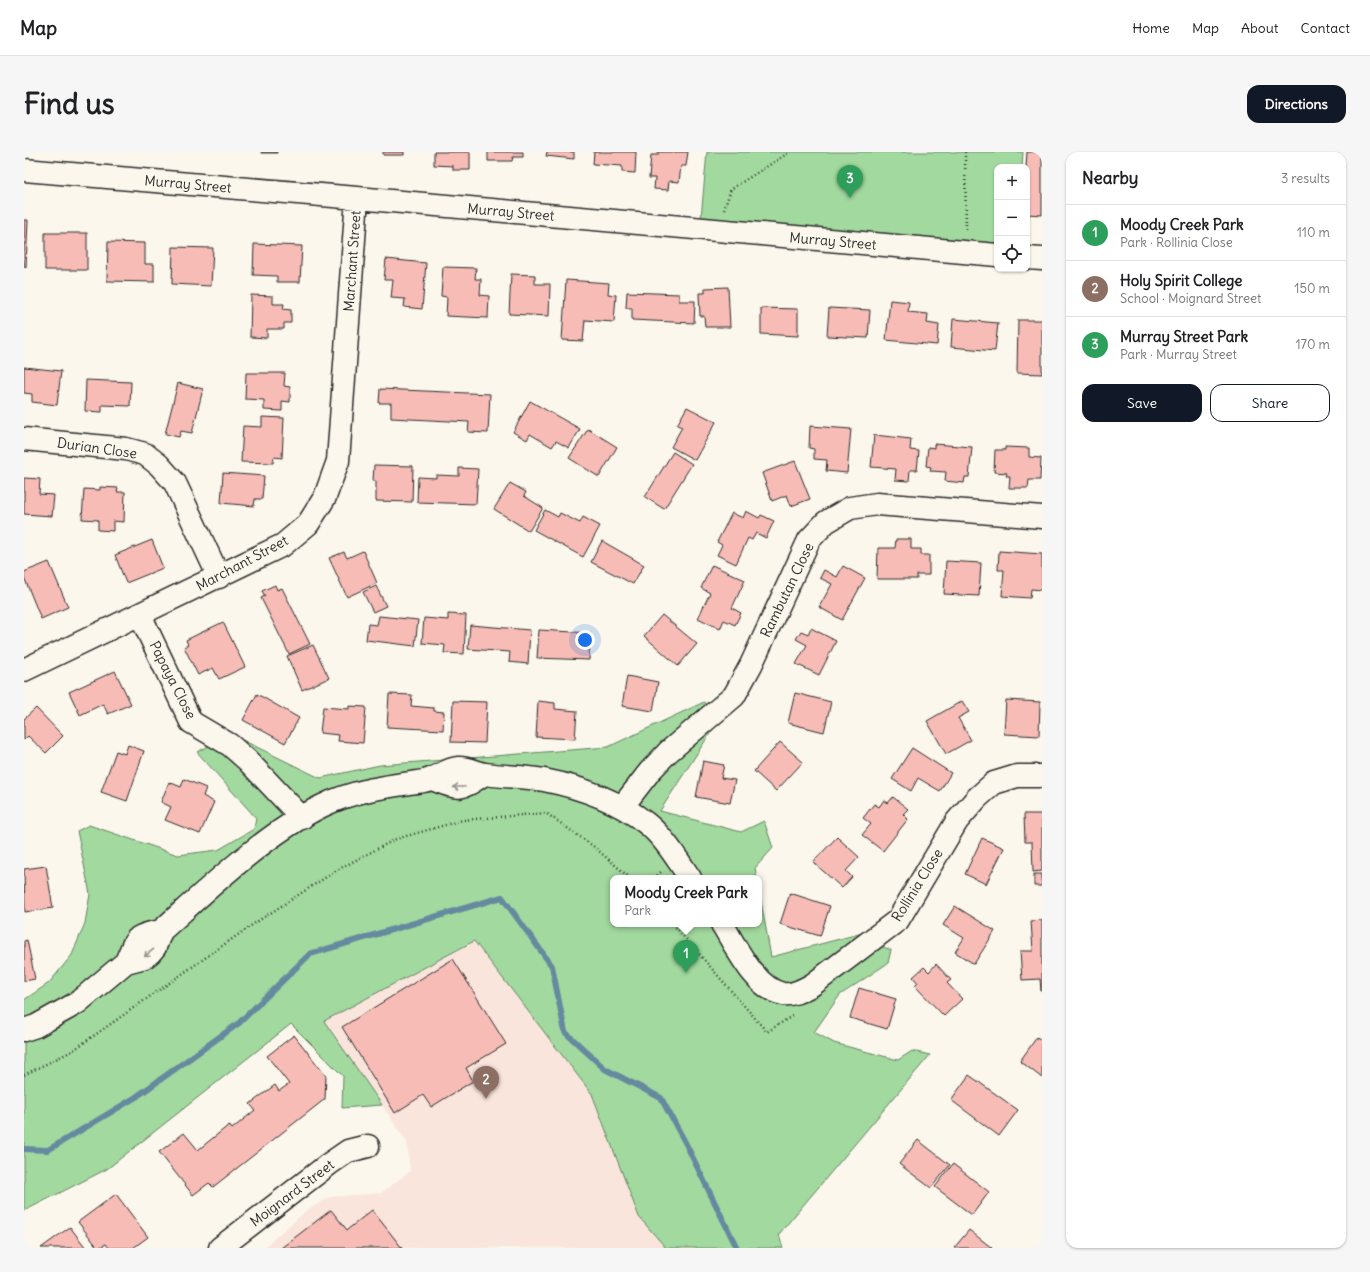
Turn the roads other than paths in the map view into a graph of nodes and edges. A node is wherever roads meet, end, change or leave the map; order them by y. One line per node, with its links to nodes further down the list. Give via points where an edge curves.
1 (24, 170): 2 (street, Murray Street)
2 (357, 198): 3 (street, Murray Street); 8 (street, Marchant Street, via 338,461 325,497 308,524 283,545)
3 (994, 255)
4 (1030, 258): 5 (street)
5 (1042, 259)
6 (24, 439): 8 (street, Durian Close, via 126,449 145,454 175,483)
7 (1042, 518): 12 (street, Rambutan Close, via 877,504 850,508 826,522 810,540 734,696 668,752)
8 (219, 577): 9 (street, Marchant Street)
9 (140, 615): 10 (street, Marchant Street); 13 (street, Papaya Close, via 191,722 230,745)
10 (24, 670)
11 (1042, 776): 15 (street, Rollinia Close, via 1017,776 994,783 957,821 898,920 812,985 797,992 784,994 771,990 761,983)
12 (622, 807): 13 (street, via 592,793 543,779 484,774 460,768 432,779 382,787 341,798); 14 (street, via 647,823)
13 (302, 818): 16 (street, via 248,857 161,931 150,954 126,962 77,1003)
14 (688, 875)
15 (724, 927)
16 (24, 1030)
17 (368, 1146): 18 (street, Moignard Street, via 348,1151 328,1164)
18 (220, 1248)

